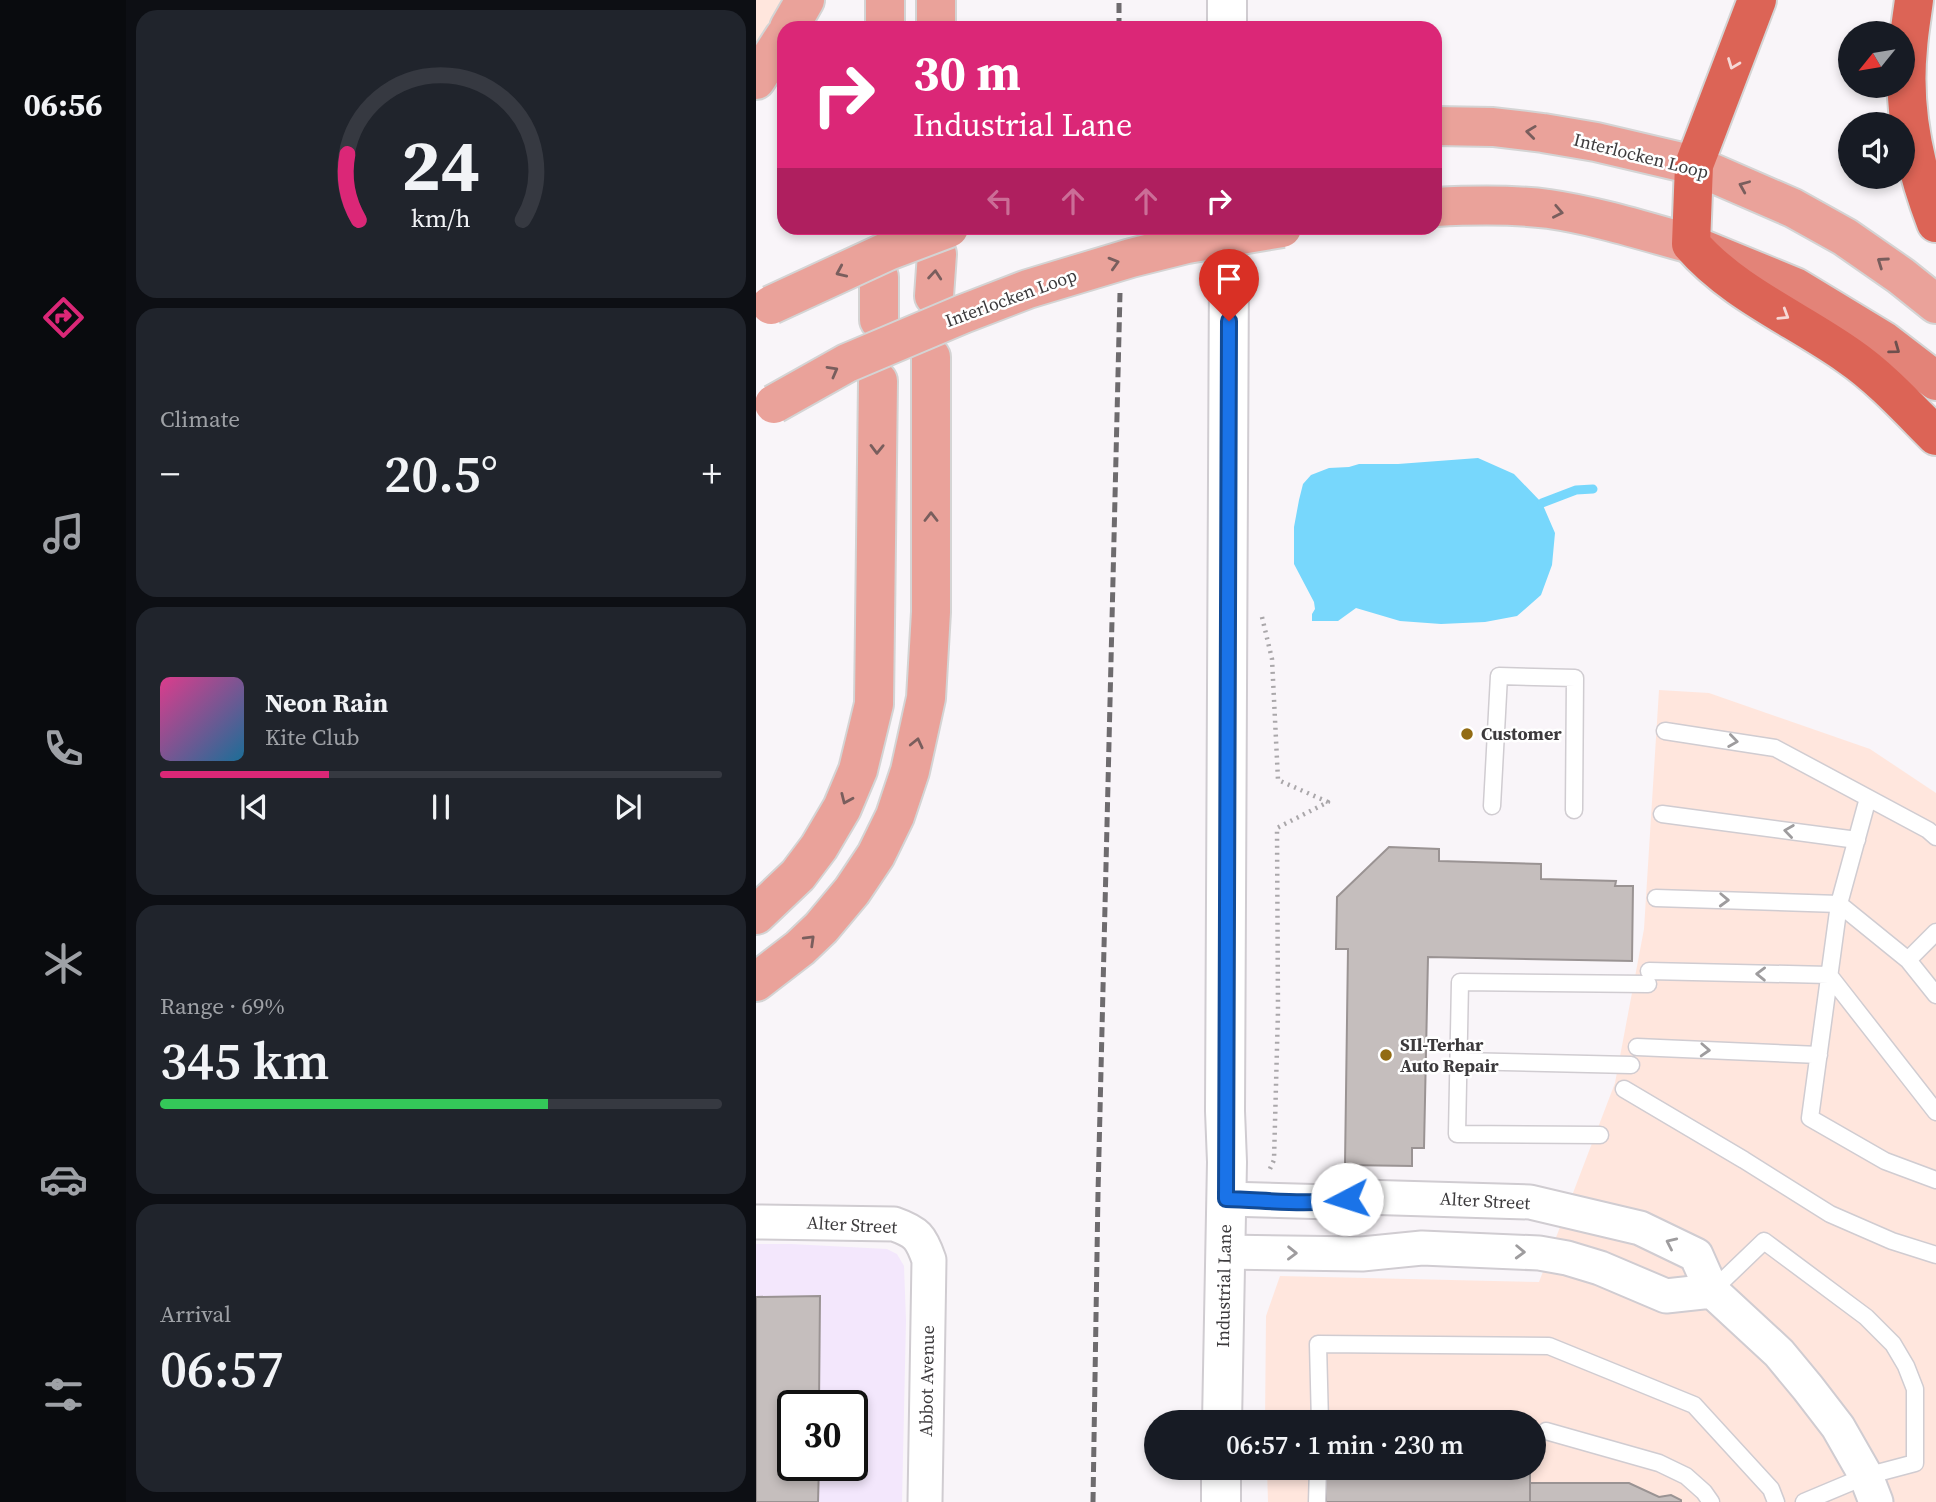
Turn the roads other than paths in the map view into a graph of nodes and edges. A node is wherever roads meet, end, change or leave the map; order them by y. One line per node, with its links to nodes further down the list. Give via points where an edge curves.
1 (805, 0): 7 (main road)
2 (885, 0): 8 (main road)
3 (936, 0): 9 (main road)
4 (1227, 0): 10 (street)
5 (1757, 0): 14 (highway, one-way to 14)
6 (1914, 0): 16 (highway, via 1908,50 1912,139)
7 (793, 21)
8 (885, 21)
9 (936, 21)
10 (1227, 21)
11 (777, 48): 12 (main road)
12 (756, 80)
13 (1442, 127): 14 (main road, Interlocken Loop, one-way to 13, via 1543,133)
14 (1694, 165): 19 (highway); 23 (main road, Interlocken Loop, one-way to 14, via 1846,237 1793,208)
15 (1442, 207): 19 (main road, one-way to 19, via 1549,209)
16 (1936, 223)
17 (1240, 235): 29 (main road, Interlocken Loop, one-way to 17, bridge, via 847,363 1028,289 1131,258)
18 (943, 241): 22 (main road, one-way to 18); 24 (main road, one-way to 24, bridge, via 866,260)
19 (1691, 244): 28 (highway, one-way to 28, via 1795,287 1884,341); 30 (highway, one-way to 30, via 1704,260 1742,288 1850,356)
20 (1229, 267): 54 (street, Industrial Lane)
21 (879, 277): 25 (main road)
22 (934, 296)
23 (1936, 304)
24 (764, 309)
25 (878, 320)
26 (931, 357): 44 (main road, one-way to 26, via 800,948 852,891 895,816 910,771 926,698 931,612)
27 (878, 381): 40 (main road, one-way to 40, via 873,704 858,770 820,847)
28 (1936, 381)
29 (765, 408)
30 (1936, 436)
31 (1665, 731): 32 (lane, one-way to 32, via 1775,748)
32 (1868, 798): 36 (lane); 37 (lane)
33 (1492, 806): 34 (lane, via 1499,676 1575,678)
34 (1574, 810)
35 (1662, 814): 37 (lane, one-way to 35)
36 (1936, 837)
37 (1857, 840): 39 (lane)
38 (1656, 898): 39 (lane, one-way to 39)
39 (1839, 904): 42 (lane); 43 (lane)
40 (756, 915)
41 (1936, 932): 42 (lane)
42 (1908, 960): 45 (lane)
43 (1829, 975): 47 (lane); 48 (lane, one-way to 48, via 1460,982); 51 (lane)
44 (756, 982)
45 (1936, 995)
46 (1637, 1047): 47 (lane, one-way to 47)
47 (1819, 1055): 53 (lane, via 1810,1118 1885,1161)
48 (1459, 1061): 49 (lane); 52 (lane, via 1457,1134)
49 (1631, 1065)
50 (1624, 1089): 57 (lane, via 1830,1214)
51 (1936, 1112)
52 (1600, 1135)
53 (1936, 1180)
54 (1243, 1200): 56 (street, Industrial Lane); 59 (street, Alter Street, one-way to 54, via 1696,1255 1640,1228 1530,1202 1362,1197 1331,1202)
55 (756, 1222): 58 (street, Alter Street, via 894,1224 909,1229 923,1242)
56 (1224, 1252): 59 (street, one-way to 59, via 1363,1254 1422,1248 1539,1253 1600,1268 1666,1296); 60 (street, Industrial Lane)
57 (1936, 1255)
58 (929, 1260): 66 (street, Abbot Avenue)
59 (1712, 1292): 65 (street, Alter Street, via 1779,1353 1808,1388 1838,1427); 65 (lane, via 1764,1241 1866,1317 1893,1345 1915,1389 1915,1463)
60 (1222, 1410)
61 (1320, 1410): 70 (lane, via 1318,1344 1549,1346 1694,1405 1771,1489)
62 (1546, 1431): 69 (lane, via 1659,1463 1686,1476)
63 (1222, 1480): 67 (street)
64 (1318, 1480): 68 (lane)
65 (1871, 1489): 71 (lane)
66 (925, 1502)
67 (1221, 1502)
68 (1317, 1502)
69 (1712, 1502)
70 (1776, 1502)
71 (1804, 1502)

